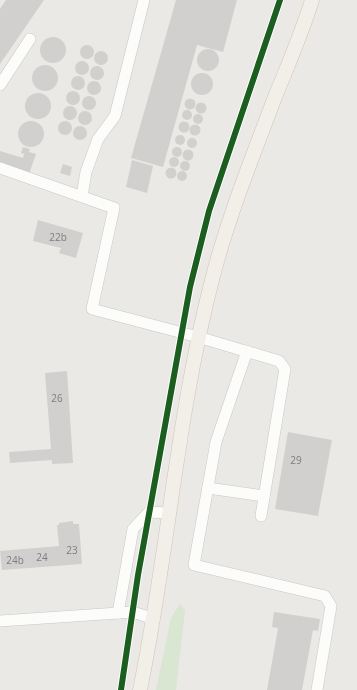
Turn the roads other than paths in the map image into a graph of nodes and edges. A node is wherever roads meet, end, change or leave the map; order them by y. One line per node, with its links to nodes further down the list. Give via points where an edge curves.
1 (144, 0): 6 (lane, via 115,116 98,139 86,172)
2 (312, 0): 7 (main road, via 227,226)
3 (30, 40): 4 (lane)
4 (0, 85)
5 (0, 168): 6 (lane)
6 (82, 196): 7 (lane, via 114,208 92,310)
7 (198, 337): 8 (lane); 11 (main road)
8 (247, 351): 9 (lane, via 216,442); 10 (lane, via 279,361 285,369)
9 (208, 488): 10 (lane); 17 (lane, via 194,565 325,596 331,606)
10 (264, 496): 12 (lane)
11 (168, 513): 13 (lane, via 149,512 133,529); 14 (main road)
12 (261, 516)
13 (118, 613): 14 (lane, via 133,612); 15 (lane)
14 (154, 619): 16 (main road)
15 (0, 620)
16 (140, 690)
17 (317, 690)

